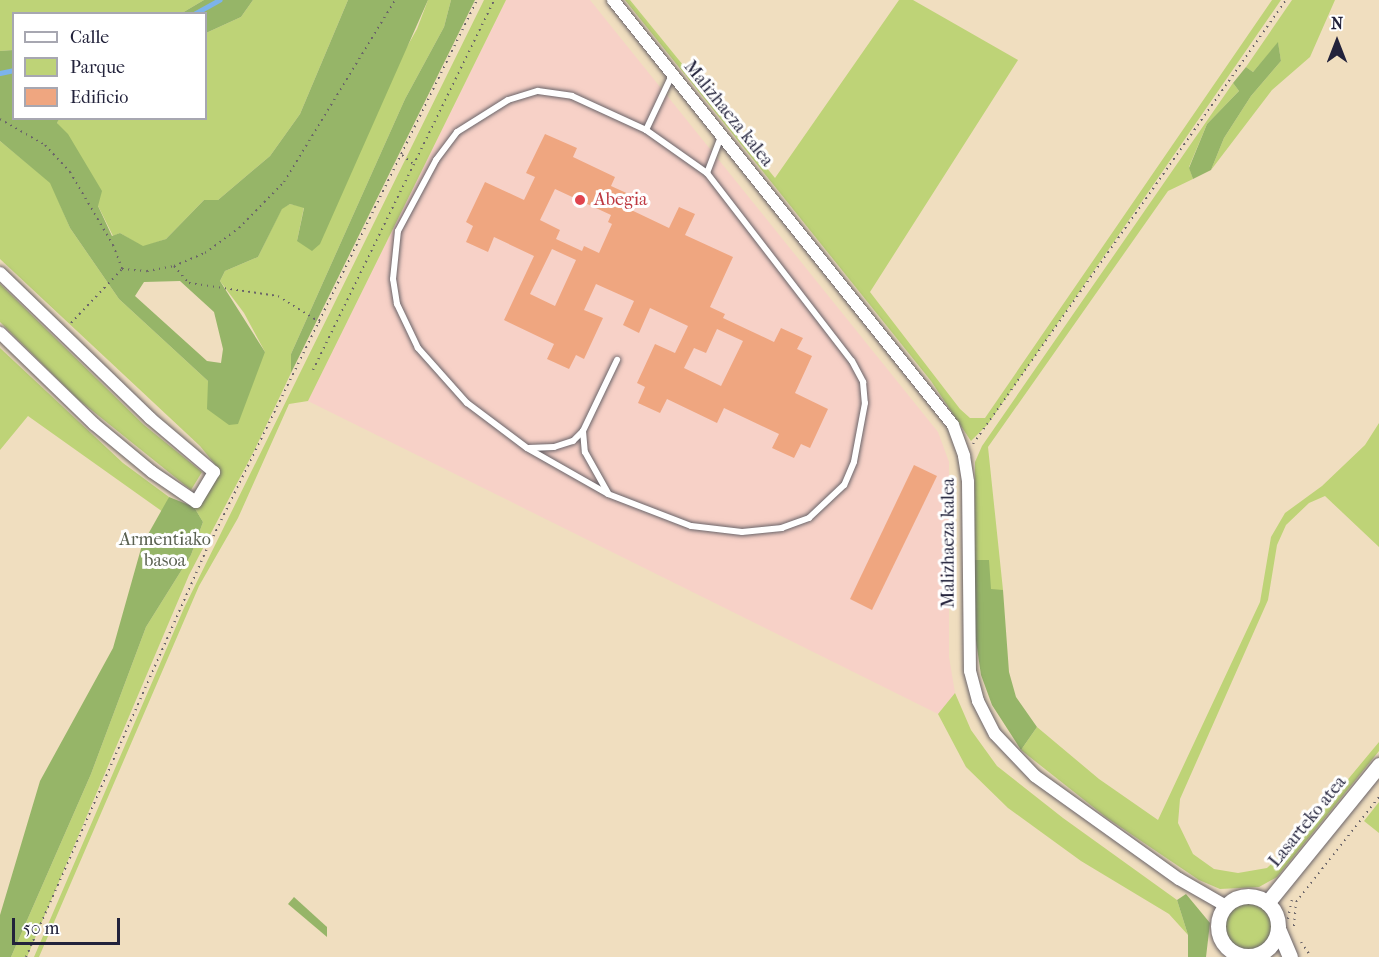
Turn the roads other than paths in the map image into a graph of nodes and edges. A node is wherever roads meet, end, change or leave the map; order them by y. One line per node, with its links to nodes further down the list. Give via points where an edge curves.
1 (613, 0): 2 (street, Malizhaeza kalea)
2 (672, 74): 3 (lane); 4 (street, Malizhaeza kalea)
3 (646, 130): 5 (lane); 10 (lane, via 558,92 538,91 508,100 457,132 436,160 398,231 393,279 401,314 418,348 467,403)
4 (722, 136): 5 (lane); 14 (street, Malizhaeza kalea, via 943,409 964,456 968,482 968,658 973,686 986,718 1009,752 1035,776 1179,879)
5 (707, 172): 11 (lane, via 852,361 863,382 865,403 854,462 844,484 829,502 809,518 782,528 742,532 691,526)
6 (0, 273): 7 (street, via 150,418 214,472 196,502 94,424)
7 (0, 333)
8 (617, 360): 9 (lane)
9 (583, 431): 10 (lane, via 573,441 554,447); 11 (lane, via 591,469)
10 (527, 448): 11 (lane)
11 (608, 494)
12 (1379, 765): 13 (street, Lasarteko atea)
13 (1268, 903): 14 (street, via 1246,896); 15 (street)
14 (1226, 906): 16 (street, via 1219,918 1218,932)
15 (1284, 930): 17 (street); 18 (street)
16 (1227, 954): 17 (street)
17 (1262, 956)
18 (1290, 957)

